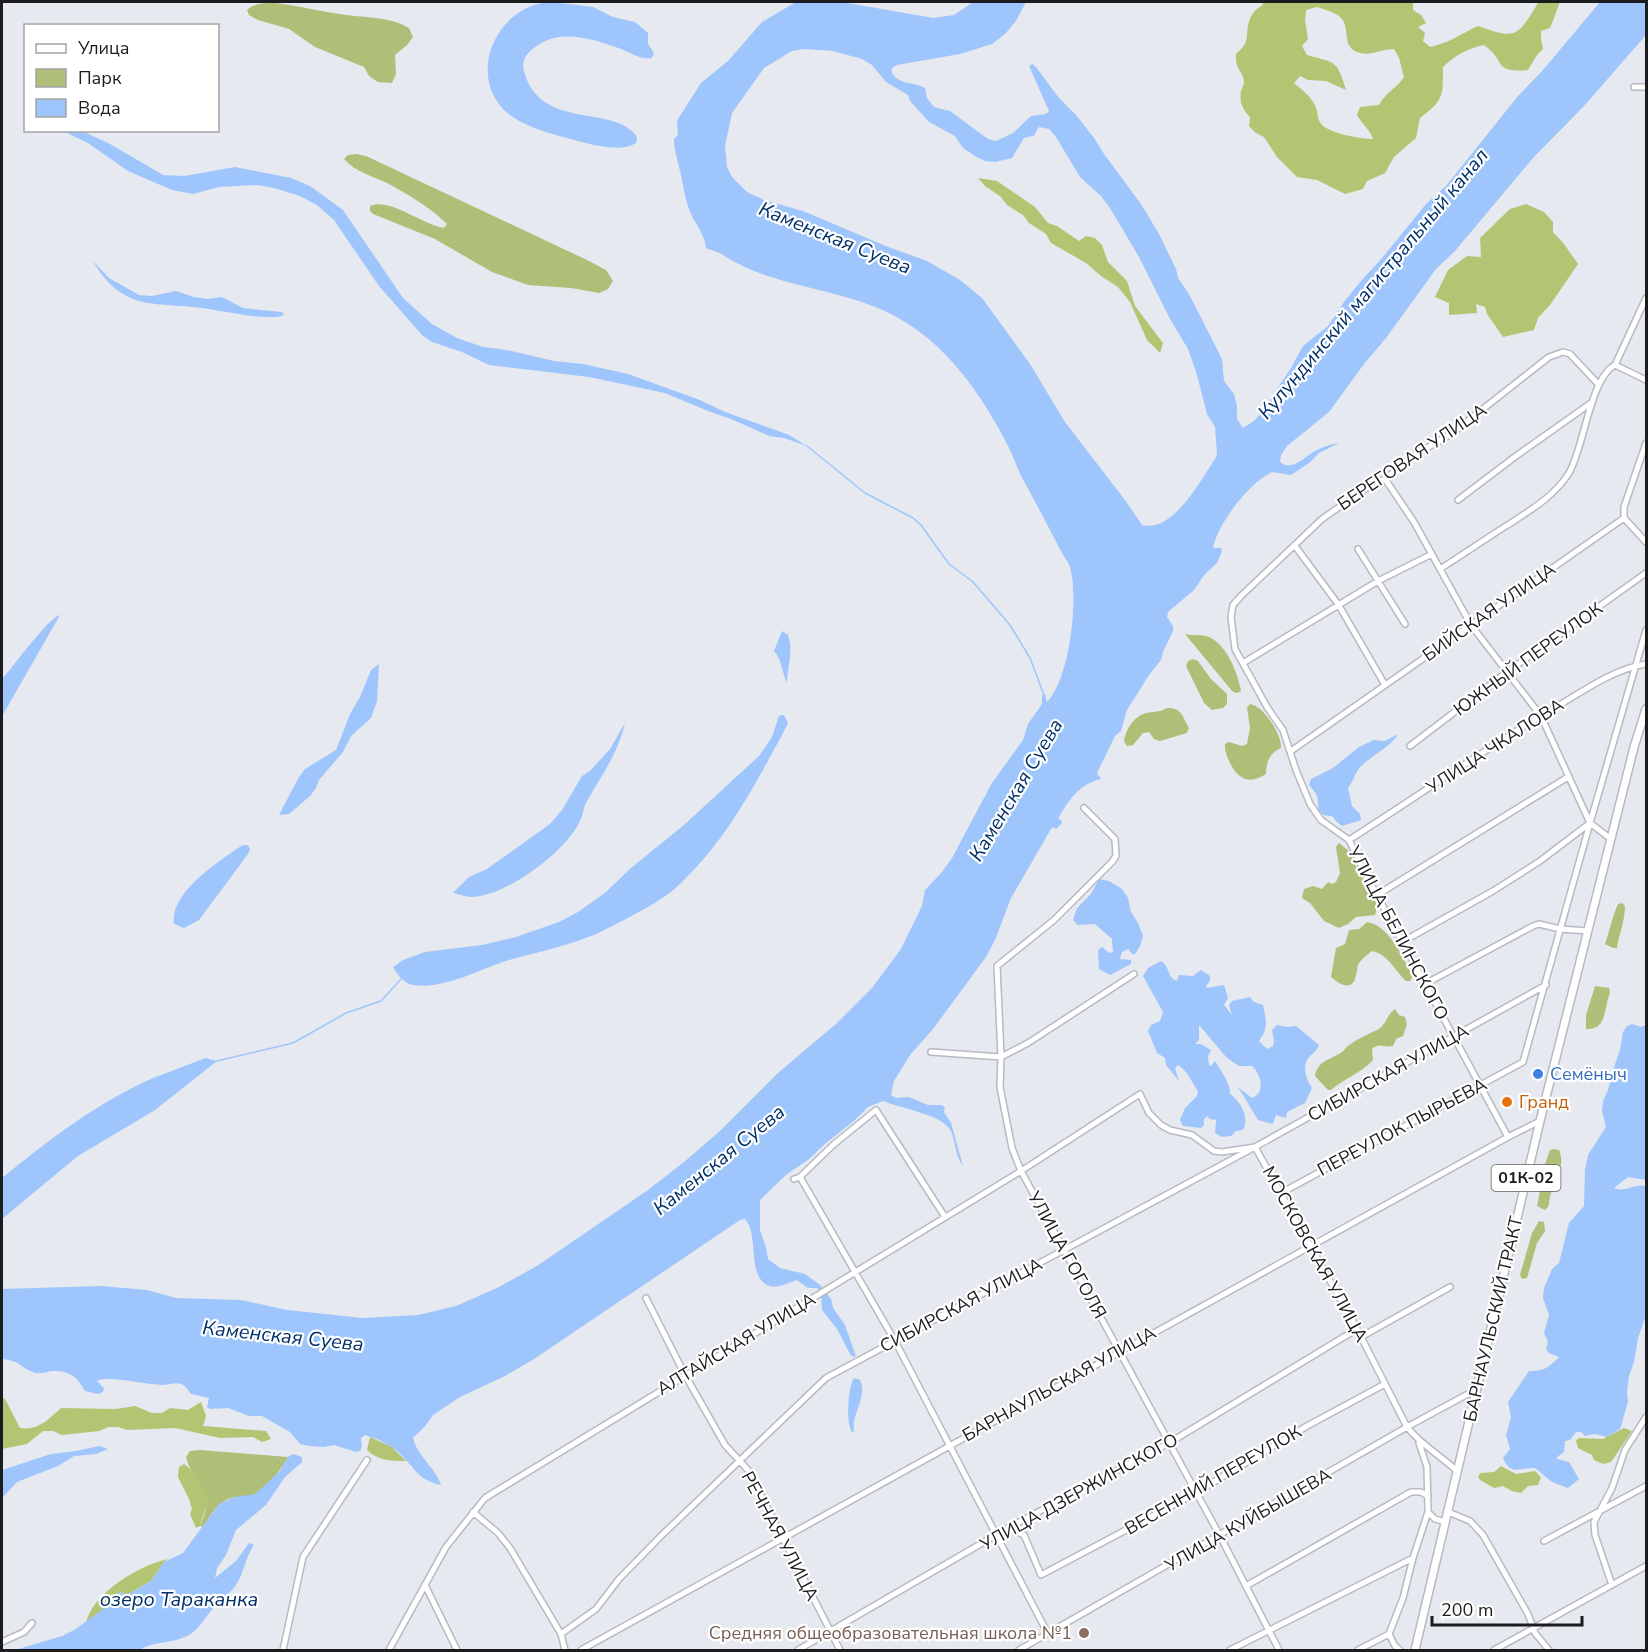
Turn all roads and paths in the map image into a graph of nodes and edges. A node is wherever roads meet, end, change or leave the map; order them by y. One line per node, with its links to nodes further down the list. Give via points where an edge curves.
1 (1634, 87): 2 (street)
2 (1647, 87)
3 (1647, 298): 4 (street)
4 (1615, 365): 5 (street); 6 (street)
5 (1647, 380)
6 (1599, 385): 7 (street); 9 (street, БЕРЕГОВАЯ УЛИЦА, via 1570,354 1549,357 1451,434)
7 (1593, 402): 10 (street); 16 (street, via 1570,471 1560,485 1540,504)
8 (1647, 443): 11 (street, via 1624,507)
9 (1385, 479): 13 (street, БЕРЕГОВАЯ УЛИЦА, via 1322,519); 15 (street)
10 (1458, 500)
11 (1624, 518): 12 (street); 22 (street, БИЙСКАЯ УЛИЦА)
12 (1647, 542)
13 (1295, 546): 19 (street); 20 (street, БЕРЕГОВАЯ УЛИЦА)
14 (1359, 549): 18 (street)
15 (1432, 554): 16 (street); 18 (street)
16 (1440, 568): 22 (street)
17 (1647, 573): 27 (street, ЮЖНЫЙ ПЕРЕУЛОК)
18 (1378, 581): 19 (street); 21 (street)
19 (1338, 604): 24 (street); 28 (street)
20 (1233, 605): 24 (street, УЛИЦА БЕЛИНСКОГО, via 1231,629)
21 (1405, 624)
22 (1471, 625): 27 (street); 28 (street, БИЙСКАЯ УЛИЦА)
23 (1647, 630): 26 (street)
24 (1243, 663): 32 (street, УЛИЦА БЕЛИНСКОГО, via 1283,730)
25 (1647, 664): 26 (street, УЛИЦА ЧКАЛОВА)
26 (1637, 665): 30 (street, УЛИЦА ЧКАЛОВА, via 1603,679); 35 (street)
27 (1507, 672): 30 (street); 31 (street, ЮЖНЫЙ ПЕРЕУЛОК)
28 (1385, 685): 32 (street, БИЙСКАЯ УЛИЦА)
29 (1647, 709): 37 (main road, БАРНАУЛЬСКИЙ ТРАКТ / 01К-02)
30 (1541, 716): 33 (street); 36 (street, УЛИЦА ЧКАЛОВА)
31 (1410, 746)
32 (1291, 751): 36 (street, УЛИЦА БЕЛИНСКОГО, via 1317,814)
33 (1569, 777): 35 (street); 38 (street)
34 (1084, 808): 47 (street, УЛИЦА ГОГОЛЯ, via 1115,839 1116,856 1054,920 997,966)
35 (1590, 823): 37 (street); 39 (street); 41 (street, via 1493,891)
36 (1349, 840): 38 (street, УЛИЦА БЕЛИНСКОГО)
37 (1611, 840): 40 (main road, БАРНАУЛЬСКИЙ ТРАКТ / 01К-02)
38 (1377, 895): 41 (street, УЛИЦА БЕЛИНСКОГО)
39 (1560, 929): 40 (street); 43 (street, via 1533,926); 44 (street)
40 (1588, 931): 50 (main road, БАРНАУЛЬСКИЙ ТРАКТ / 01К-02)
41 (1402, 942): 43 (street, УЛИЦА БЕЛИНСКОГО)
42 (1134, 974): 47 (street, via 1028,1043)
43 (1425, 984): 45 (street, УЛИЦА БЕЛИНСКОГО)
44 (1546, 985): 45 (street, СИБИРСКАЯ УЛИЦА); 48 (street, ПЕРЕУЛОК ПЫРЬЕВА, via 1523,1062)
45 (1453, 1036): 48 (street, УЛИЦА БЕЛИНСКОГО); 52 (street, СИБИРСКАЯ УЛИЦА)
46 (931, 1052): 47 (street)
47 (1001, 1056): 53 (street, УЛИЦА ГОГОЛЯ, via 1005,1118)
48 (1480, 1085): 51 (street, УЛИЦА БЕЛИНСКОГО); 54 (street, ПЕРЕУЛОК ПЫРЬЕВА)
49 (1140, 1094): 52 (street, МОСКОВСКАЯ УЛИЦА, via 1149,1113 1161,1125 1192,1135 1214,1151); 53 (street, АЛТАЙСКАЯ УЛИЦА)
50 (1540, 1121): 51 (street, БАРНАУЛЬСКАЯ УЛИЦА); 67 (main road, БАРНАУЛЬСКИЙ ТРАКТ / 01К-02)
51 (1508, 1137): 56 (street, БАРНАУЛЬСКАЯ УЛИЦА)
52 (1255, 1147): 54 (street, МОСКОВСКАЯ УЛИЦА); 57 (street, СИБИРСКАЯ УЛИЦА)
53 (1021, 1171): 55 (street, АЛТАЙСКАЯ УЛИЦА); 57 (street, УЛИЦА ГОГОЛЯ)
54 (1281, 1193): 56 (street, МОСКОВСКАЯ УЛИЦА)
55 (945, 1217): 58 (street, АЛТАЙСКАЯ УЛИЦА); 58 (street, via 876,1110 797,1178)
56 (1311, 1245): 61 (street, МОСКОВСКАЯ УЛИЦА); 64 (street, БАРНАУЛЬСКАЯ УЛИЦА)
57 (1064, 1250): 63 (street, СИБИРСКАЯ УЛИЦА); 64 (street, УЛИЦА ГОГОЛЯ)
58 (854, 1272): 63 (street); 65 (street, АЛТАЙСКАЯ УЛИЦА)
59 (1450, 1287): 62 (street)
60 (646, 1298): 65 (street, РЕЧНАЯ УЛИЦА)
61 (1357, 1329): 62 (street, МОСКОВСКАЯ УЛИЦА); 71 (street, УЛИЦА ДЗЕРЖИНСКОГО)
62 (1361, 1337): 66 (street, МОСКОВСКАЯ УЛИЦА)
63 (895, 1341): 72 (street); 74 (street, СИБИРСКАЯ УЛИЦА, via 826,1378)
64 (1119, 1351): 71 (street, УЛИЦА ГОГОЛЯ); 72 (street, БАРНАУЛЬСКАЯ УЛИЦА)
65 (685, 1375): 74 (street, РЕЧНАЯ УЛИЦА); 80 (street, АЛТАЙСКАЯ УЛИЦА, via 485,1498)
66 (1385, 1384): 69 (street, МОСКОВСКАЯ УЛИЦА); 77 (street, ВЕСЕННИЙ ПЕРЕУЛОК)
67 (1477, 1389): 69 (street, УЛИЦА КУЙБЫШЕВА); 75 (main road, БАРНАУЛЬСКИЙ ТРАКТ / 01К-02)
68 (1647, 1417): 79 (street, via 1625,1450)
69 (1407, 1427): 70 (street, МОСКОВСКАЯ УЛИЦА); 86 (street, УЛИЦА КУЙБЫШЕВА)
70 (1419, 1441): 75 (street, МОСКОВСКАЯ УЛИЦА); 78 (street, via 1427,1467)
71 (1169, 1443): 77 (street, УЛИЦА ГОГОЛЯ); 84 (street, УЛИЦА ДЗЕРЖИНСКОГО)
72 (949, 1445): 85 (street); 87 (street, БАРНАУЛЬСКАЯ УЛИЦА)
73 (367, 1460): 102 (street, via 303,1557)
74 (739, 1462): 87 (street, РЕЧНАЯ УЛИЦА, via 748,1470); 98 (street, СИБИРСКАЯ УЛИЦА, via 618,1579 596,1609)
75 (1456, 1472): 82 (main road, БАРНАУЛЬСКИЙ ТРАКТ / 01К-02)
76 (1647, 1486): 79 (street)
77 (1196, 1492): 84 (street, ВЕСЕННИЙ ПЕРЕУЛОК, via 1041,1575 1024,1535); 86 (street, УЛИЦА ГОГОЛЯ)
78 (1428, 1496): 81 (street); 93 (street, via 1411,1492)
79 (1600, 1511): 88 (street); 91 (street, via 1594,1522 1595,1535)
80 (473, 1512): 92 (street, АЛТАЙСКАЯ УЛИЦА, via 446,1547); 98 (street, via 510,1548)
81 (1428, 1512): 83 (street); 89 (street)
82 (1448, 1512): 83 (main road, БАРНАУЛЬСКИЙ ТРАКТ / 01К-02); 95 (street, via 1470,1521 1483,1535)
83 (1446, 1522): 114 (main road, БАРНАУЛЬСКИЙ ТРАКТ / 01К-02)
84 (1008, 1528): 85 (street, УЛИЦА ДЗЕРЖИНСКОГО)
85 (996, 1536): 97 (street, УЛИЦА ДЗЕРЖИНСКОГО); 99 (street)
86 (1220, 1536): 93 (street, УЛИЦА ГОГОЛЯ); 99 (street, УЛИЦА КУЙБЫШЕВА)
87 (784, 1537): 97 (street, РЕЧНАЯ УЛИЦА); 106 (street, БАРНАУЛЬСКАЯ УЛИЦА)
88 (1544, 1541)
89 (1413, 1558): 96 (street); 100 (street)
90 (1647, 1566): 91 (street)
91 (1612, 1585): 95 (street)
92 (424, 1586): 103 (street, АЛТАЙСКАЯ УЛИЦА); 104 (street)
93 (1246, 1586): 96 (street, УЛИЦА ГОГОЛЯ)
94 (32, 1623): 101 (street, via 24,1632)
95 (1533, 1628): 115 (street); 116 (street)
96 (1269, 1630): 110 (street); 111 (street, УЛИЦА ГОГОЛЯ)
97 (829, 1631): 107 (street, УЛИЦА ДЗЕРЖИНСКОГО); 108 (street, РЕЧНАЯ УЛИЦА)
98 (561, 1634): 105 (street)
99 (1048, 1634): 109 (street, УЛИЦА КУЙБЫШЕВА)
100 (1389, 1635): 112 (street); 113 (street)
101 (2, 1642)
102 (283, 1650)
103 (389, 1650)
104 (458, 1650)
105 (565, 1650)
106 (581, 1650)
107 (798, 1650)
108 (840, 1650)
109 (1019, 1650)
110 (1230, 1650)
111 (1279, 1650)
112 (1358, 1650)
113 (1400, 1650)
114 (1415, 1650)
115 (1494, 1650)
116 (1549, 1650)

